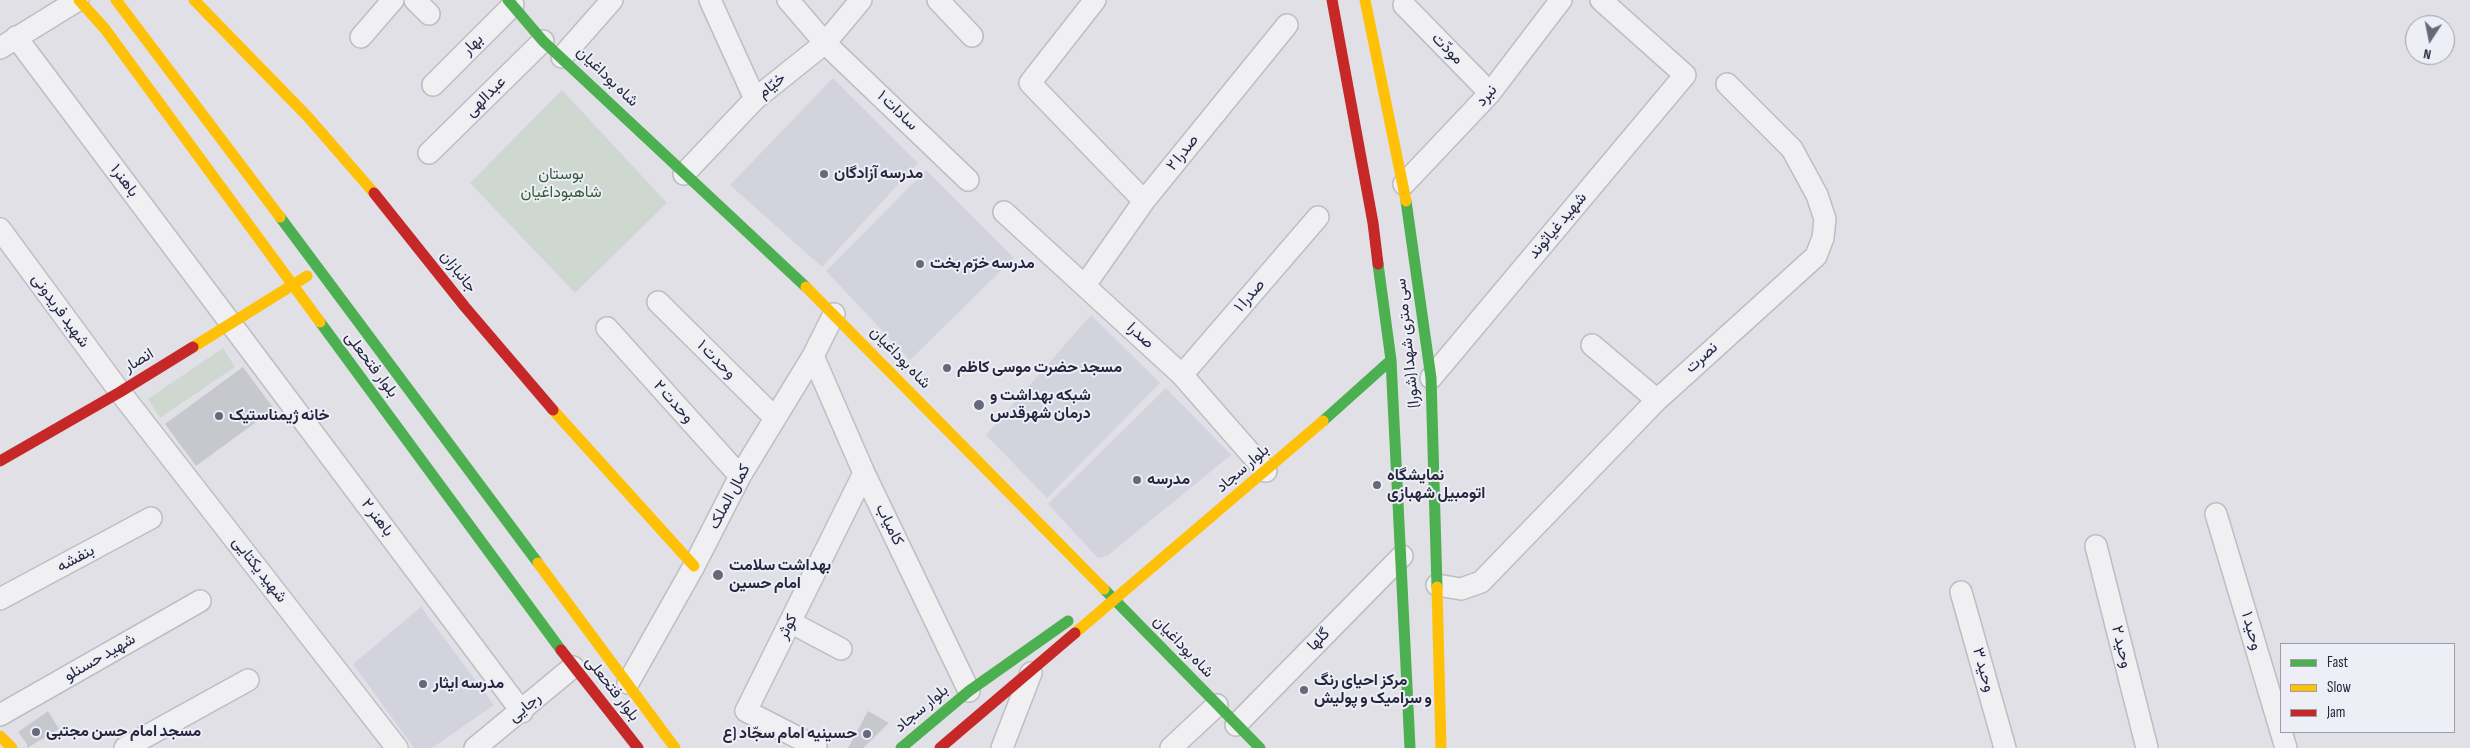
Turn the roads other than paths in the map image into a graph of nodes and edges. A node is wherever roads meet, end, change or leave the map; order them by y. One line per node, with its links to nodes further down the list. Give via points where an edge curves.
1 (79, 0): 19 (main road, بلوار فتحعلی); 23 (street)
2 (116, 0): 17 (main road, بلوار فتحعلی)
3 (194, 0): 61 (main road, جانبازان, via 308,117 400,223 466,308 546,402)
4 (393, 0): 20 (street)
5 (612, 0): 25 (street)
6 (710, 0): 29 (street)
7 (788, 0): 24 (street, سادات ۱)
8 (861, 0): 24 (street, خیّام)
9 (938, 0): 21 (street)
10 (1332, 0): 47 (main road, سی متری شهدا (شورا), via 1355,99)
11 (1365, 0): 33 (main road, سی متری شهدا (شورا), via 1380,93)
12 (1561, 0): 28 (street, نبرد)
13 (1601, 0): 49 (street, شهید غیاثوند, via 1686,75)
14 (1092, 1): 34 (street, via 1030,83)
15 (510, 2): 22 (main road, شاه بوداغیان); 27 (street, بهار)
16 (1404, 5): 28 (street, مودّت)
17 (117, 14): 19 (main road); 38 (main road, بلوار فتحعلی)
18 (1287, 25): 34 (street, صدرا ۲)
19 (105, 29): 40 (main road, بلوار فتحعلی)
20 (361, 36)
21 (972, 36)
22 (542, 41): 25 (main road, شاه بوداغیان); 30 (street, عبدالهی)
23 (8, 43): 43 (street, باهنر۱)
24 (825, 43): 29 (street, خیّام); 32 (street, سادات ۱)
25 (562, 57): 31 (main road, شاه بوداغیان)
26 (1728, 84): 51 (street, نصرت, via 1792,149 1817,195 1825,219 1823,238 1816,256)
27 (433, 85)
28 (1490, 93): 33 (street, نبرد)
29 (755, 99): 31 (street, خیّام)
30 (429, 153)
31 (684, 174): 42 (main road, شاه بوداغیان)
32 (968, 180)
33 (1404, 184): 49 (main road, سی متری شهدا (شورا))
34 (1144, 201): 39 (street, صدرا ۲)
35 (1004, 212): 39 (street, صدرا)
36 (1318, 216): 48 (street, صدرا ۱)
37 (0, 229): 50 (street, شهید فریدونی)
38 (320, 269): 40 (main road, انصار); 72 (main road, بلوار فتحعلی)
39 (1085, 285): 48 (street, صدرا)
40 (292, 286): 43 (main road, انصار); 69 (main road, بلوار فتحعلی)
41 (658, 302): 52 (street, وحدت ۱)
42 (834, 314): 46 (street, کمال الملک); 65 (main road, شاه بوداغیان)
43 (232, 324): 50 (main road, انصار); 75 (street, باهنر ۲)
44 (607, 328): 56 (street, وحدت ۲)
45 (1592, 345): 51 (street)
46 (813, 356): 52 (street, کمال الملک); 55 (street, کامیاب)
47 (1391, 360): 54 (main road, بلوار سجاد); 60 (main road, سی متری شهدا (شورا))
48 (1182, 375): 54 (street, صدرا)
49 (1431, 378): 62 (main road, سی متری شهدا (شورا))
50 (120, 392): 53 (main road, انصار); 84 (street, شهید یکتایی)
51 (1657, 400): 62 (street, نصرت, via 1482,582 1461,589)
52 (774, 418): 56 (street, کمال الملک)
53 (0, 461)
54 (1266, 471): 65 (main road, بلوار سجاد)
55 (864, 473): 67 (street, کوثر); 73 (street, کامیاب)
56 (740, 476): 61 (street, کمال الملک)
57 (2216, 514): 78 (street, وحید ۱)
58 (151, 518): 64 (street, بنفشه)
59 (2096, 546): 96 (street, وحید ۲)
60 (1402, 556): 77 (street, گلها); 93 (main road, سی متری شهدا (شورا))
61 (694, 566): 72 (street, کمال الملک)
62 (1437, 585): 94 (main road, سی متری شهدا (شورا))
63 (1961, 592): 95 (street, وحید ۳)
64 (0, 599)
65 (1115, 600): 70 (main road, بلوار سجاد); 73 (main road, بلوار سجاد, via 1061,625); 74 (main road, شاه بوداغیان)
66 (200, 601): 76 (street, شهید حسنلو)
67 (790, 622): 68 (street); 81 (street, کوثر, via 746,711)
68 (841, 649)
69 (574, 667): 75 (street, رجایی); 86 (main road, بلوار فتحعلی)
70 (1031, 673): 89 (main road, بلوار سجاد); 90 (street)
71 (248, 680): 83 (street)
72 (628, 683): 87 (main road, بلوار فتحعلی)
73 (969, 691): 88 (main road, بلوار سجاد)
74 (1217, 705): 77 (main road, شاه بوداغیان); 91 (street)
75 (522, 712): 85 (street, رجایی)
76 (0, 715)
77 (1236, 725): 92 (main road, شاه بوداغیان)
78 (2280, 728)
79 (2282, 733): 97 (street, وحید ۱)
80 (0, 736): 82 (main road)
81 (816, 746)
82 (12, 748)
83 (125, 748)
84 (398, 748)
85 (475, 748)
86 (638, 748)
87 (675, 748)
88 (900, 748)
89 (940, 748)
90 (1002, 748)
91 (1171, 748)
92 (1260, 748)
93 (1410, 748)
94 (1441, 748)
95 (2005, 748)
96 (2147, 748)
97 (2286, 748)

